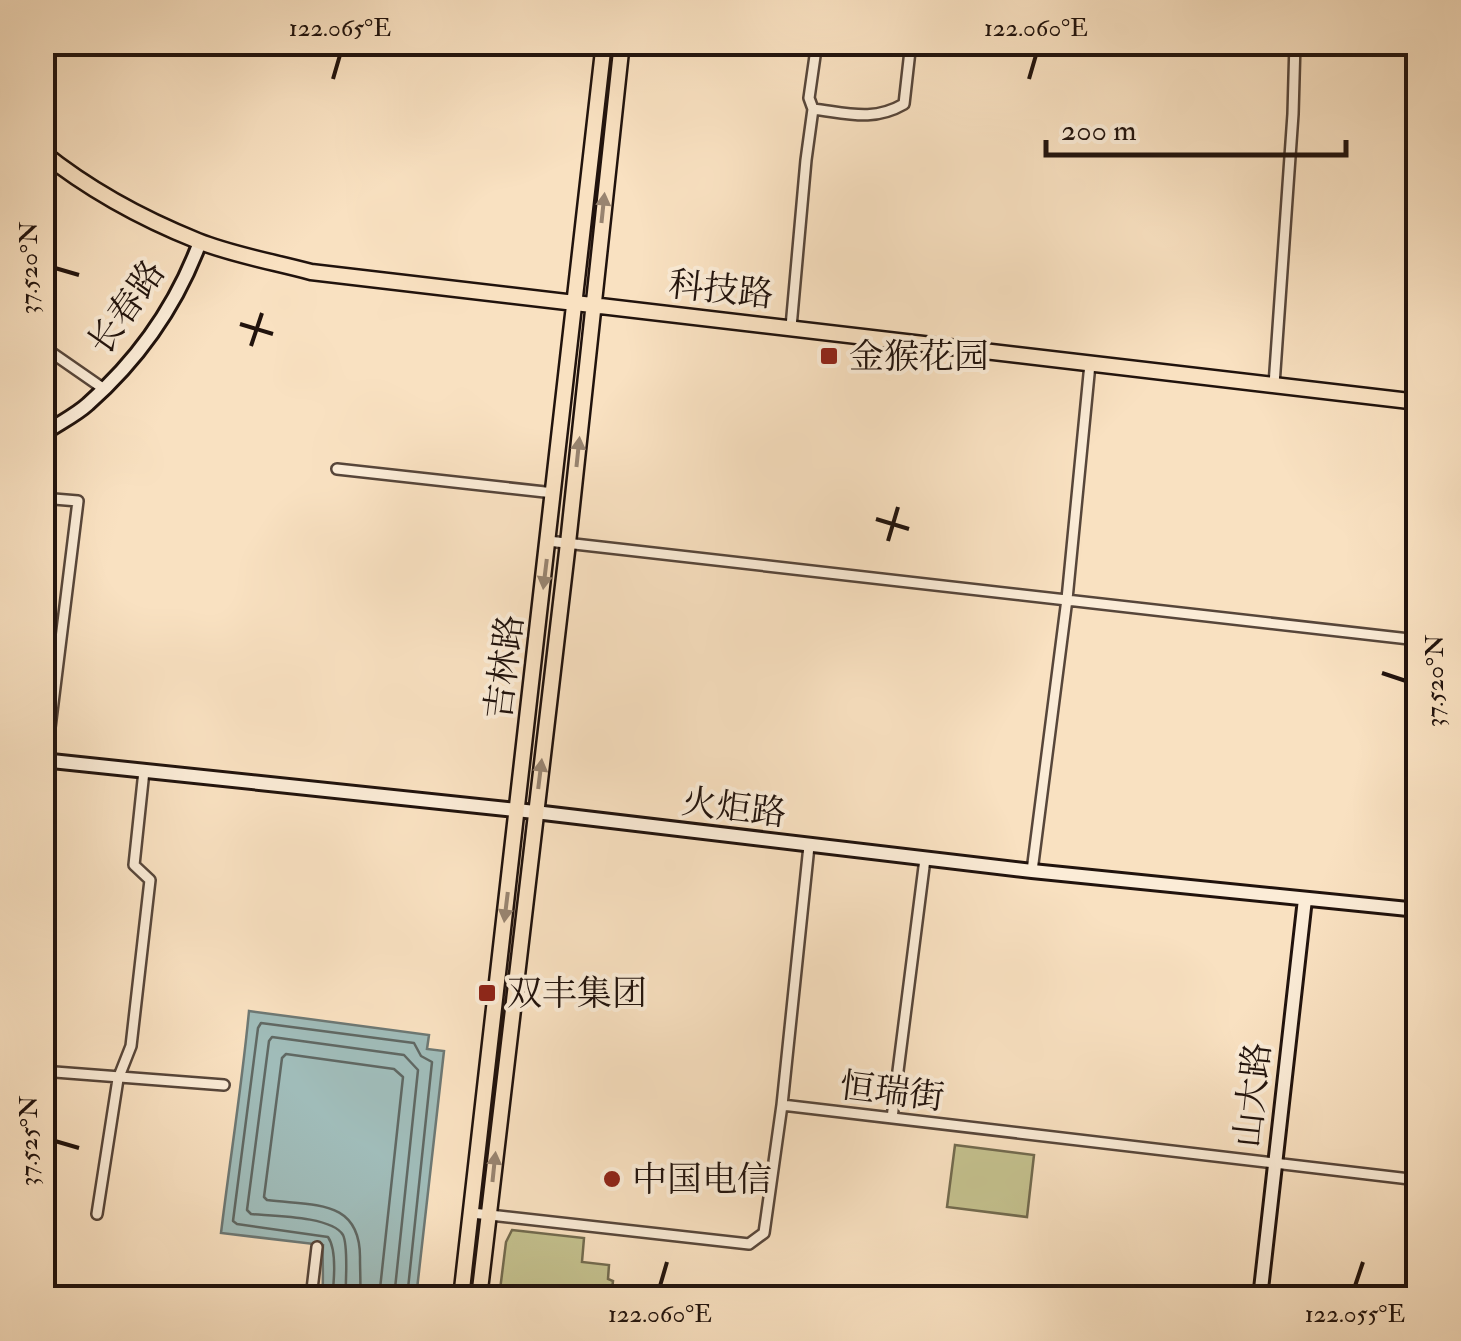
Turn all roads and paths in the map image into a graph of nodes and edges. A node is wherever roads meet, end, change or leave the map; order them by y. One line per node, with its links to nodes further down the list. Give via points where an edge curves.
1 (604, 42): 9 (main road, 吉林路)
2 (622, 42): 10 (main road, 吉林路, one-way to 2)
3 (817, 42): 6 (street)
4 (912, 42): 6 (street, via 904,104 867,116)
5 (1294, 42): 14 (street)
6 (813, 109): 11 (street)
7 (42, 152): 8 (main road, 科技路, via 132,210)
8 (200, 242): 9 (main road, 科技路, via 311,272); 15 (main road, 长春路, via 168,311)
9 (575, 303): 10 (main road, 科技路); 19 (main road, 吉林路)
10 (593, 304): 11 (main road, 科技路); 22 (main road, 吉林路, one-way to 10)
11 (791, 327): 13 (main road, 科技路)
12 (42, 346): 15 (street)
13 (1090, 364): 14 (main road, 科技路); 23 (street)
14 (1274, 385): 16 (main road, 科技路)
15 (104, 389): 17 (main road, 长春路)
16 (1418, 402)
17 (42, 435)
18 (337, 470): 19 (street)
19 (554, 493): 21 (main road, 吉林路)
20 (42, 498): 25 (street, via 78,500)
21 (548, 541): 22 (street); 27 (main road, 吉林路, one-way to 27)
22 (568, 543): 23 (street); 28 (main road, 吉林路, one-way to 22)
23 (1067, 599): 24 (street); 31 (street)
24 (1418, 640)
25 (44, 760): 26 (main road, 火炬路)
26 (144, 771): 27 (main road, 火炬路); 35 (street, via 134,865 150,880 132,1046)
27 (517, 810): 28 (main road, 火炬路); 41 (main road, 吉林路, one-way to 41)
28 (535, 812): 29 (main road, 火炬路); 43 (main road, 吉林路, one-way to 28)
29 (810, 846): 30 (main road, 火炬路); 37 (street)
30 (925, 859): 31 (main road, 火炬路); 38 (street)
31 (1032, 871): 32 (main road, 火炬路)
32 (1305, 898): 33 (main road, 火炬路); 39 (main road, 山大路)
33 (1418, 910)
34 (42, 1072): 35 (street)
35 (118, 1078): 36 (street); 42 (street)
36 (224, 1085)
37 (782, 1105): 38 (street, 恒瑞街); 43 (street, via 764,1233 748,1244)
38 (892, 1118): 39 (street, 恒瑞街)
39 (1274, 1164): 40 (street, 恒瑞街); 48 (main road, 山大路)
40 (1418, 1180)
41 (472, 1213): 43 (street); 46 (main road, 吉林路)
42 (97, 1214)
43 (488, 1214): 47 (main road, 吉林路)
44 (317, 1247): 45 (street)
45 (310, 1298)
46 (461, 1298)
47 (479, 1298)
48 (1260, 1298)

